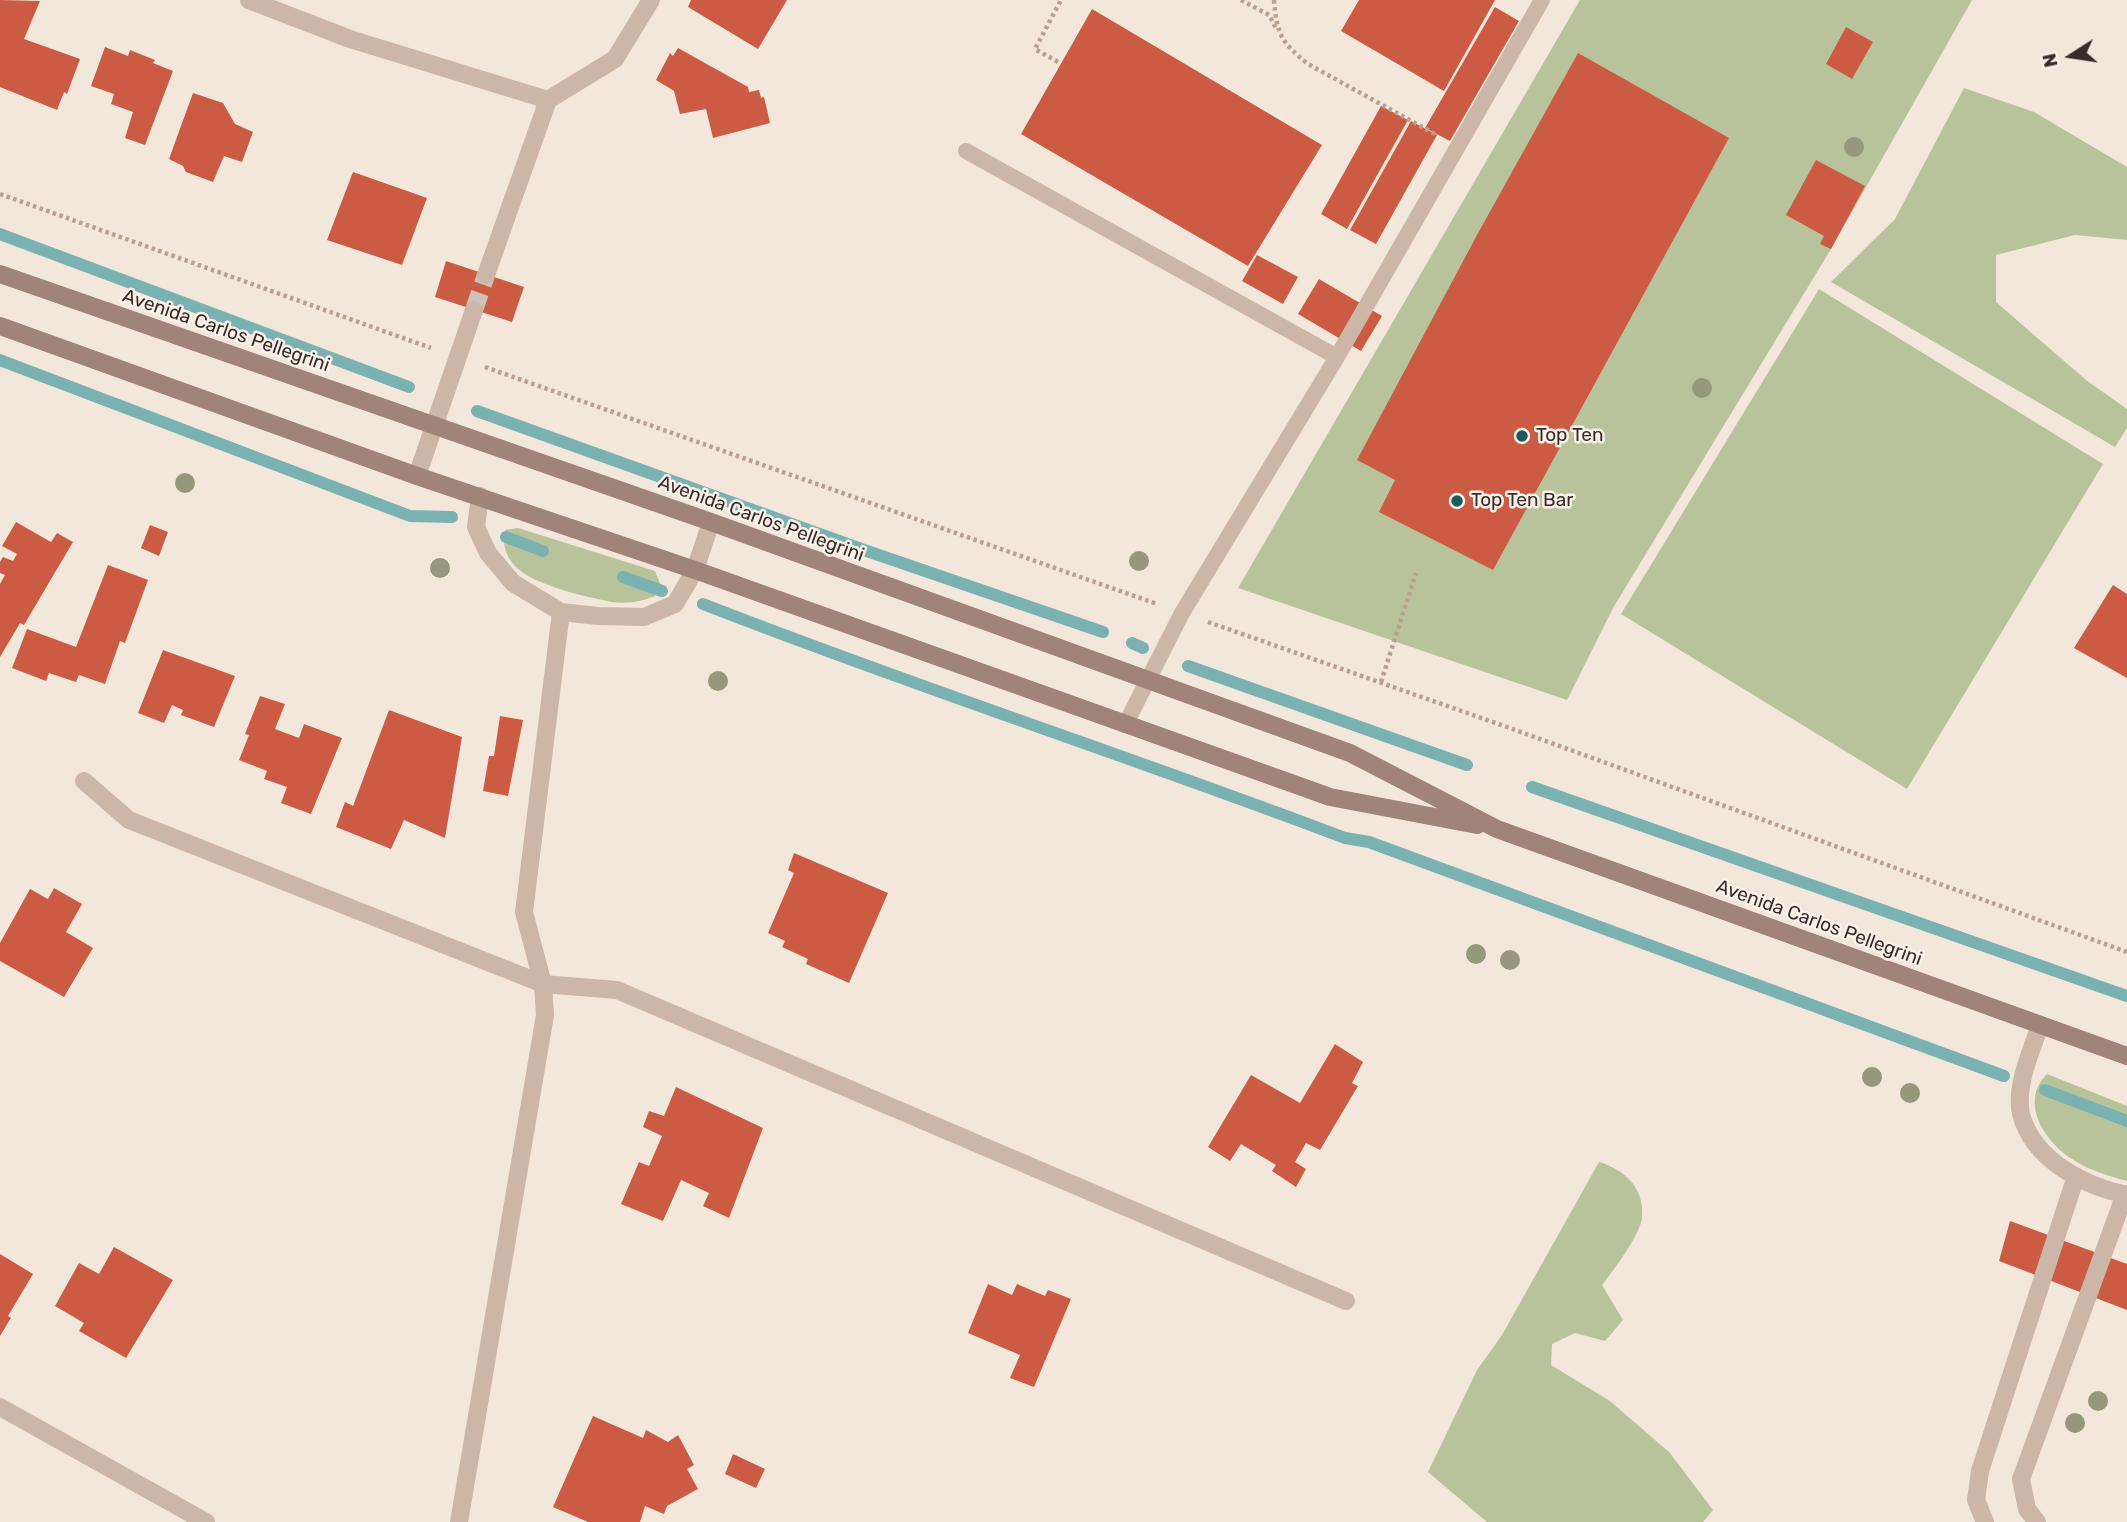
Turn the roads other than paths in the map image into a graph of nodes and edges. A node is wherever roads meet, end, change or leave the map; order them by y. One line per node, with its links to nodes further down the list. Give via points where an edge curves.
1 (249, 0): 4 (street, via 350,39)
2 (651, 0): 4 (street, via 615,60)
3 (1542, 0): 10 (lane)
4 (548, 100): 7 (street)
5 (966, 151): 10 (lane)
6 (0, 274): 11 (main road, Avenida Carlos Pellegrini)
7 (486, 275)
8 (474, 310): 11 (street)
9 (0, 326): 12 (main road, Avenida Carlos Pellegrini)
10 (1336, 357): 17 (lane)
11 (433, 426): 12 (street); 14 (main road, Avenida Carlos Pellegrini)
12 (417, 476): 13 (main road, Avenida Carlos Pellegrini)
13 (480, 496): 15 (main road, Avenida Carlos Pellegrini); 16 (street, via 476,527 488,554 513,583)
14 (711, 522): 15 (street); 17 (main road, Avenida Carlos Pellegrini)
15 (695, 570): 16 (street, via 675,604 644,617); 18 (main road, Avenida Carlos Pellegrini)
16 (561, 612): 21 (street, via 524,912)
17 (1146, 680): 18 (lane); 20 (main road, Avenida Carlos Pellegrini, via 1350,753)
18 (1125, 725): 20 (main road, Avenida Carlos Pellegrini, via 1331,797)
19 (84, 781): 21 (street, via 130,820)
20 (1497, 829): 22 (main road, Avenida Carlos Pellegrini)
21 (543, 984): 26 (street, via 617,990); 29 (street, via 545,1015)
22 (2039, 1025): 23 (main road, Avenida Carlos Pellegrini); 24 (street, via 2022,1083 2021,1113 2047,1157)
23 (2127, 1056)
24 (2076, 1176): 25 (street); 30 (street, via 1980,1471 1976,1500)
25 (2126, 1195): 31 (street, via 2021,1479 2026,1509)
26 (1346, 1301)
27 (0, 1407): 28 (street)
28 (206, 1522)
29 (459, 1522)
30 (1985, 1522)
31 (2037, 1522)

